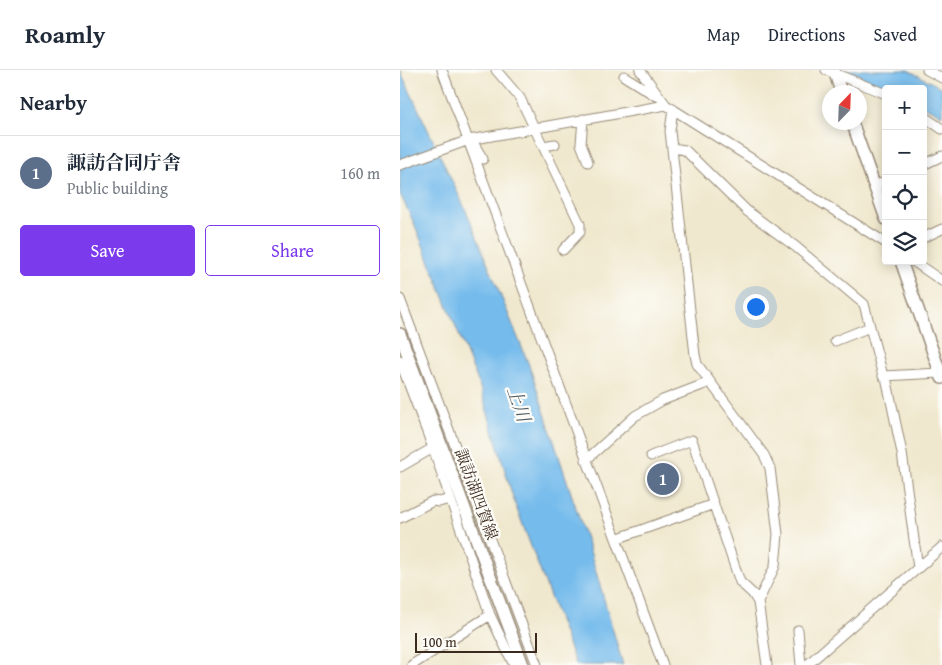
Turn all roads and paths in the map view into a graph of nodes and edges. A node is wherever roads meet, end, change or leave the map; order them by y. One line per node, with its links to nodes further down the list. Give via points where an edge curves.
1 (442, 70): 14 (street)
2 (496, 70): 11 (street, via 520,98)
3 (640, 70): 8 (street)
4 (831, 71): 6 (main road); 7 (street)
5 (624, 76): 8 (street)
6 (838, 85)
7 (882, 92)
8 (667, 104): 9 (street); 17 (street); 28 (street)
9 (583, 119): 11 (street); 20 (street, via 581,144)
10 (927, 119): 12 (street)
11 (533, 127): 14 (street); 16 (street)
12 (942, 129)
13 (855, 130): 24 (main road)
14 (468, 140): 19 (street); 22 (street); 43 (street)
15 (555, 144): 16 (street)
16 (543, 146): 29 (street, via 580,224 580,232)
17 (672, 148): 34 (street, via 684,150 747,211 864,304); 40 (street, via 695,355 697,364)
18 (942, 156): 21 (street)
19 (483, 159)
20 (588, 162)
21 (927, 163)
22 (400, 165)
23 (882, 183): 24 (street)
24 (874, 185): 25 (main road)
25 (882, 208)
26 (942, 229): 27 (street)
27 (927, 236)
28 (882, 240)
29 (563, 250)
30 (902, 265): 38 (main road)
31 (919, 265): 32 (street)
32 (942, 280)
33 (400, 299): 57 (street)
34 (870, 327): 36 (street); 39 (street, via 883,376)
35 (400, 334): 56 (main road, 諏訪湖四賀線)
36 (835, 341)
37 (400, 361): 41 (street)
38 (941, 375): 39 (street)
39 (886, 376): 50 (street, via 902,453)
40 (710, 382): 43 (street, via 663,400 635,416); 51 (street, via 764,455 770,468 778,534 775,566)
41 (433, 448): 44 (street); 45 (street)
42 (651, 456): 46 (street, via 692,440)
43 (586, 460): 48 (street)
44 (400, 466)
45 (450, 498): 47 (street, via 433,501); 52 (street)
46 (714, 504): 48 (street); 51 (street, via 740,582)
47 (400, 518)
48 (616, 539): 58 (street)
49 (942, 547): 50 (street)
50 (918, 568): 61 (street)
51 (758, 602): 59 (street)
52 (490, 615): 54 (street); 55 (street)
53 (798, 630): 60 (street)
54 (412, 665)
55 (514, 665)
56 (523, 665)
57 (537, 665)
58 (663, 665)
59 (767, 665)
60 (801, 665)
61 (807, 665)

